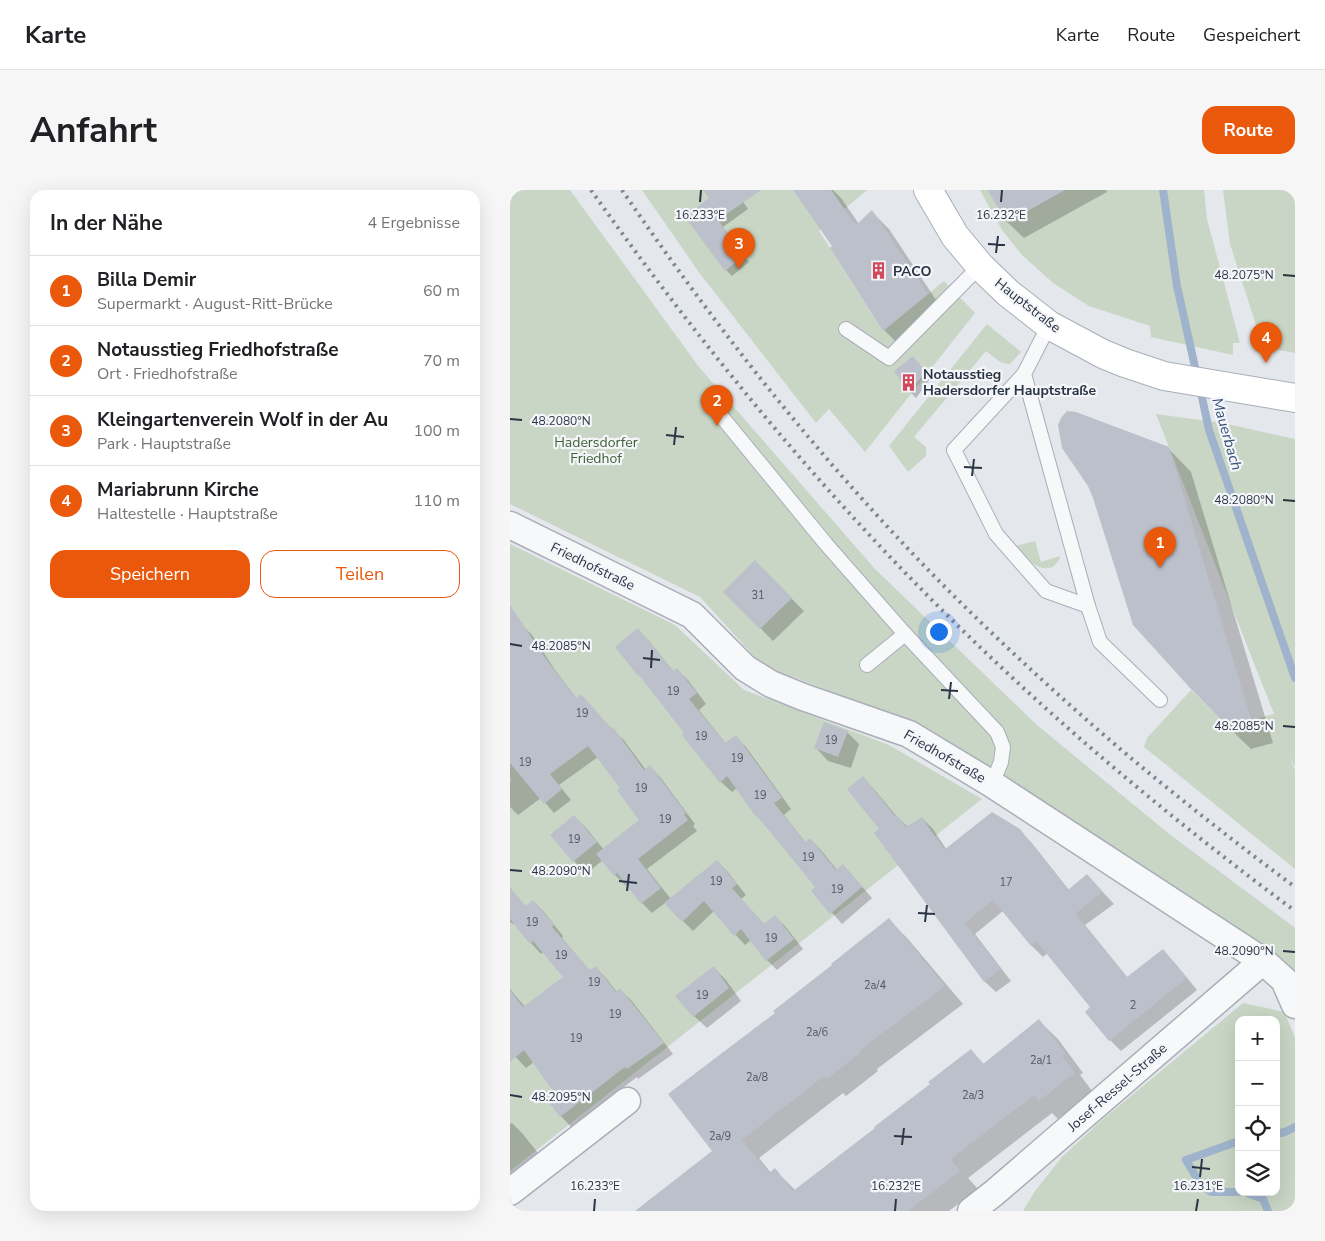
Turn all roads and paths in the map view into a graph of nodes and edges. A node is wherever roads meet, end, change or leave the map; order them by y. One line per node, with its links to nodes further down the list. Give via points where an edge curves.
1 (928, 190): 2 (main road, Hauptstraße, via 955,236)
2 (980, 266): 3 (main road, Hauptstraße); 4 (lane, via 889,358)
3 (1049, 325): 5 (lane); 6 (main road, Hauptstraße, via 1103,354 1164,376)
4 (846, 329)
5 (1024, 374): 9 (lane); 9 (lane, via 954,450 996,534 1046,591)
6 (1295, 398)
7 (708, 400): 10 (lane)
8 (510, 525): 13 (street, Friedhofstraße, via 692,615 745,668 771,684 909,734)
9 (1088, 606): 12 (lane, via 1100,642)
10 (905, 634): 11 (lane); 13 (lane, via 997,732 1003,747)
11 (866, 665)
12 (1160, 700)
13 (992, 784): 14 (street, Friedhofstraße)
14 (1262, 961): 15 (street, Friedhofstraße, via 1284,980); 18 (street, Josef-Ressel-Straße)
15 (1295, 1005)
16 (628, 1101): 17 (street)
17 (510, 1192)
18 (994, 1202): 19 (street, Josef-Ressel-Straße)
19 (971, 1211)

